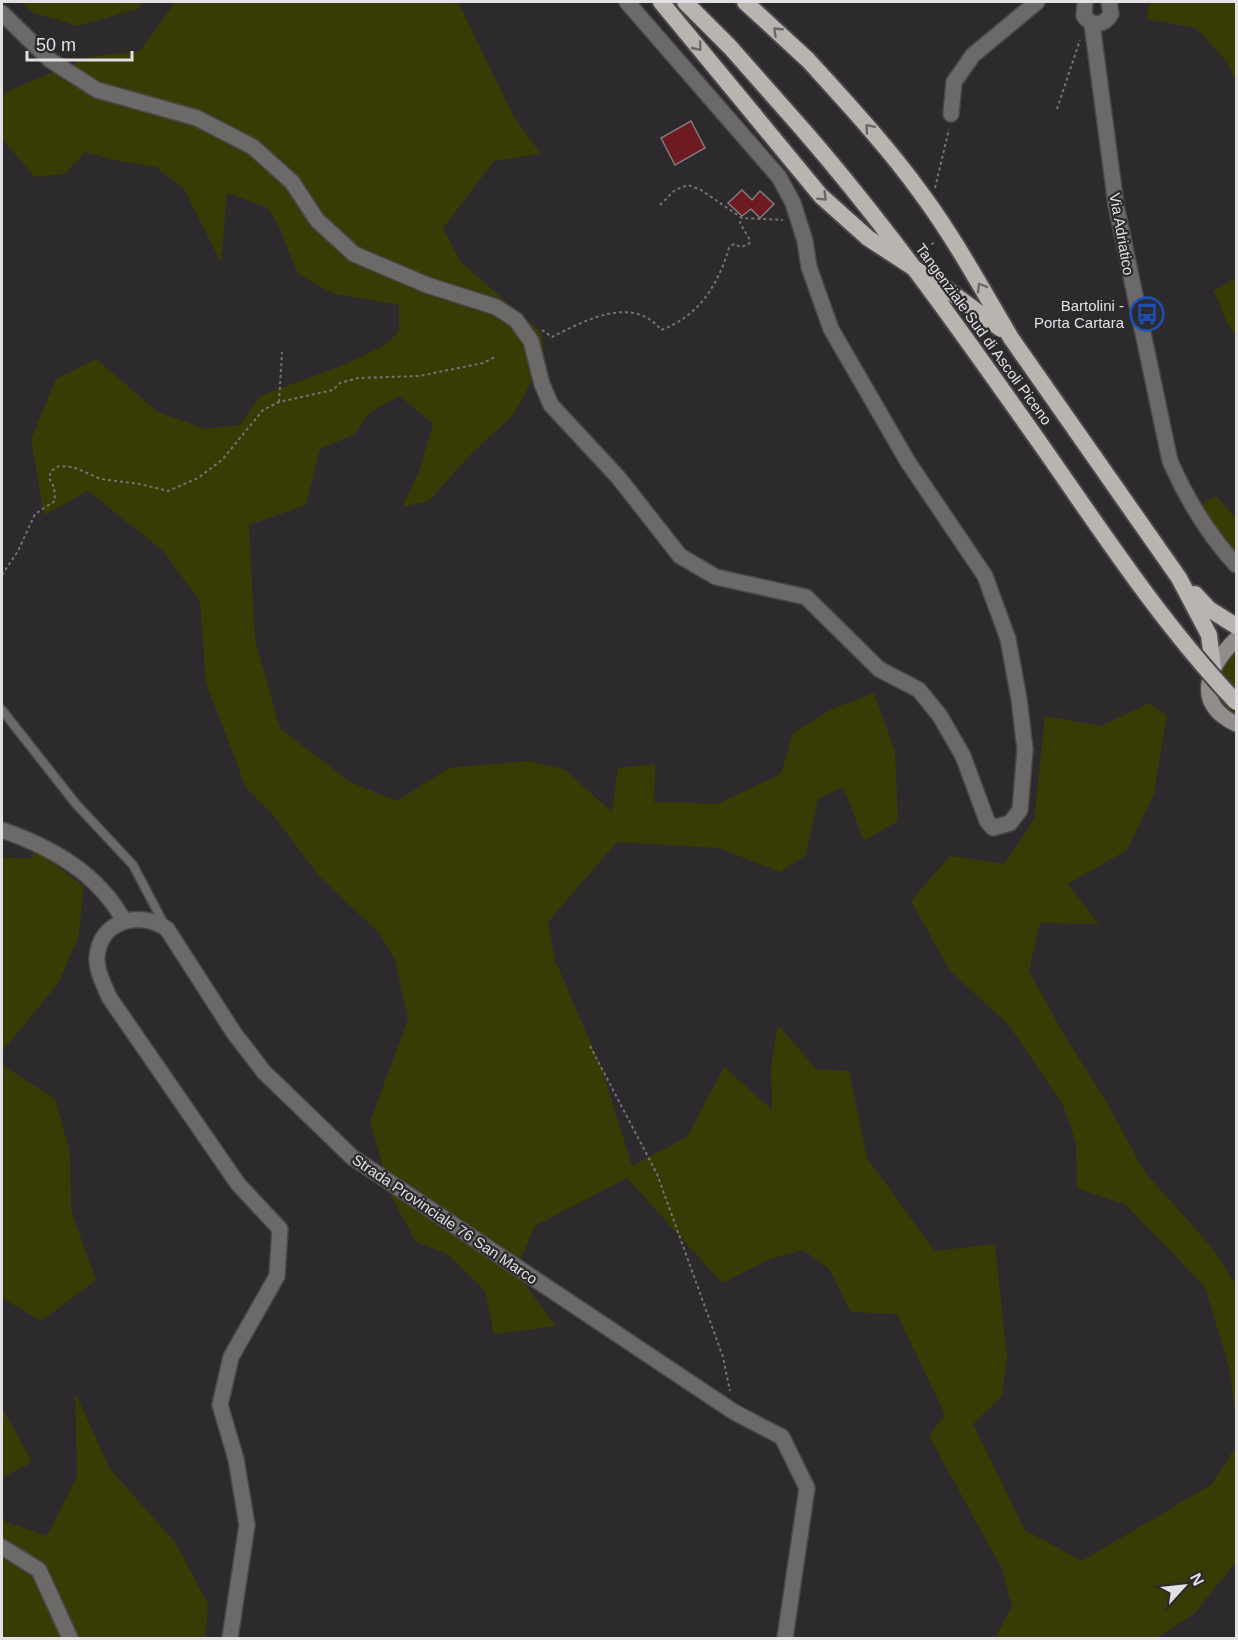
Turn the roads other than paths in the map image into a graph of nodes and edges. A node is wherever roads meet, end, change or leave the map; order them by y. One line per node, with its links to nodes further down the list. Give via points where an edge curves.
1 (627, 2): 8 (street, via 779,177 793,203 809,267 831,329 908,462 985,576 1008,639 1025,749 1020,810 1010,823 993,828 987,821 963,756 940,716 919,690 879,669 806,597 716,577 680,556 618,477 551,405 531,341 516,320 496,307 427,285 354,254 317,220 292,182 253,147 197,118 97,90 50,60)
2 (662, 2): 11 (highway, one-way to 11, bridge, via 814,187 868,238 988,318)
3 (685, 2): 17 (highway, Tangenziale Sud di Ascoli Piceno, bridge, via 805,132 929,287 1146,596)
4 (745, 2): 11 (highway, one-way to 4, bridge, via 922,194 808,60)
5 (1036, 2): 10 (street, via 973,55 954,82)
6 (1085, 2): 9 (street, Via Adriatico, via 1082,10)
7 (1109, 2): 9 (street, via 1108,19)
8 (2, 12)
9 (1090, 22): 12 (street, Via Adriatico, via 1116,204 1170,461 1199,519)
10 (951, 114)
11 (1011, 338): 13 (highway)
12 (1236, 565)
13 (1179, 578): 14 (highway, via 1209,609); 16 (highway, via 1209,635)
14 (1236, 626)
15 (1236, 639): 16 (main road)
16 (1212, 667): 19 (main road, via 1209,687 1215,706)
17 (1236, 702)
18 (2, 710): 22 (lane, via 76,804 133,865)
19 (1236, 724)
20 (2, 830): 21 (street, via 46,847 68,861 115,904)
21 (124, 921): 22 (street, via 144,919); 25 (street, via 106,934 98,949 97,966 109,997 238,1184 280,1229 277,1276 231,1358 220,1406 236,1459 247,1525)
22 (167, 929): 26 (street, Strada Provinciale 76 San Marco, via 264,1072 352,1157 734,1412 782,1437 807,1488)
23 (2, 1547): 24 (street, via 39,1570)
24 (70, 1638)
25 (230, 1638)
26 (785, 1638)

